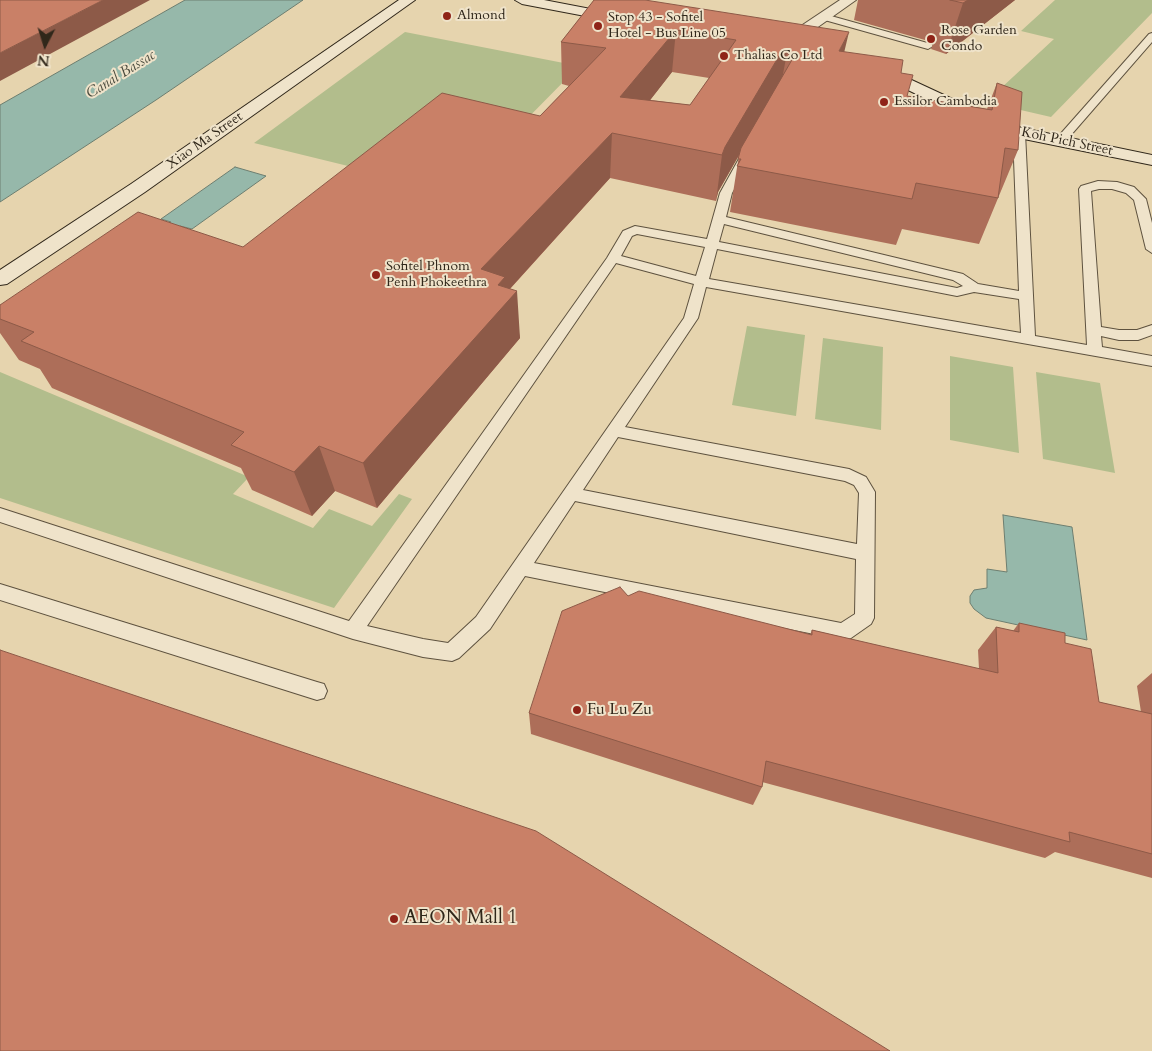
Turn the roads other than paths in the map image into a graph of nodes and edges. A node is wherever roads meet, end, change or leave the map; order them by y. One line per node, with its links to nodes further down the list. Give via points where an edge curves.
1 (408, 0): 18 (street, Xiao Ma Street, via 138,188)
2 (522, 0): 5 (street)
3 (849, 0): 4 (street)
4 (824, 17): 6 (street); 8 (lane)
5 (638, 21)
6 (802, 31): 6 (street, via 808,43 799,49 769,46)
7 (1152, 36): 12 (lane)
8 (928, 46)
9 (862, 64): 10 (street, Koh Pich Street)
10 (1019, 134): 12 (street, Koh Pich Street); 21 (lane)
11 (754, 142): 14 (lane, via 726,193)
12 (1060, 142): 13 (street, Koh Pich Street)
13 (1152, 160)
14 (719, 219): 15 (lane); 20 (lane, via 958,277)
15 (712, 245): 17 (lane, via 635,230 627,234); 19 (lane); 20 (lane, via 957,292)
16 (1152, 249): 22 (lane, via 1140,199 1130,190 1098,184 1085,189)
17 (613, 258): 19 (lane); 33 (lane)
18 (0, 279)
19 (702, 282): 24 (lane); 27 (lane, via 691,318)
20 (974, 288): 21 (lane)
21 (1026, 296): 24 (lane)
22 (1093, 330): 23 (lane, via 1118,335); 25 (lane)
23 (1152, 330)
24 (1028, 340): 25 (lane)
25 (1095, 351): 26 (lane)
26 (1152, 361)
27 (614, 432): 28 (lane); 30 (lane, via 849,475 860,481 867,492)
28 (571, 494): 30 (lane); 31 (lane)
29 (0, 516): 33 (lane)
30 (864, 553): 31 (lane, via 864,618 844,632)
31 (521, 568): 33 (lane, via 483,623 452,652)
32 (0, 592): 34 (lane)
33 (354, 631)
34 (317, 691)

